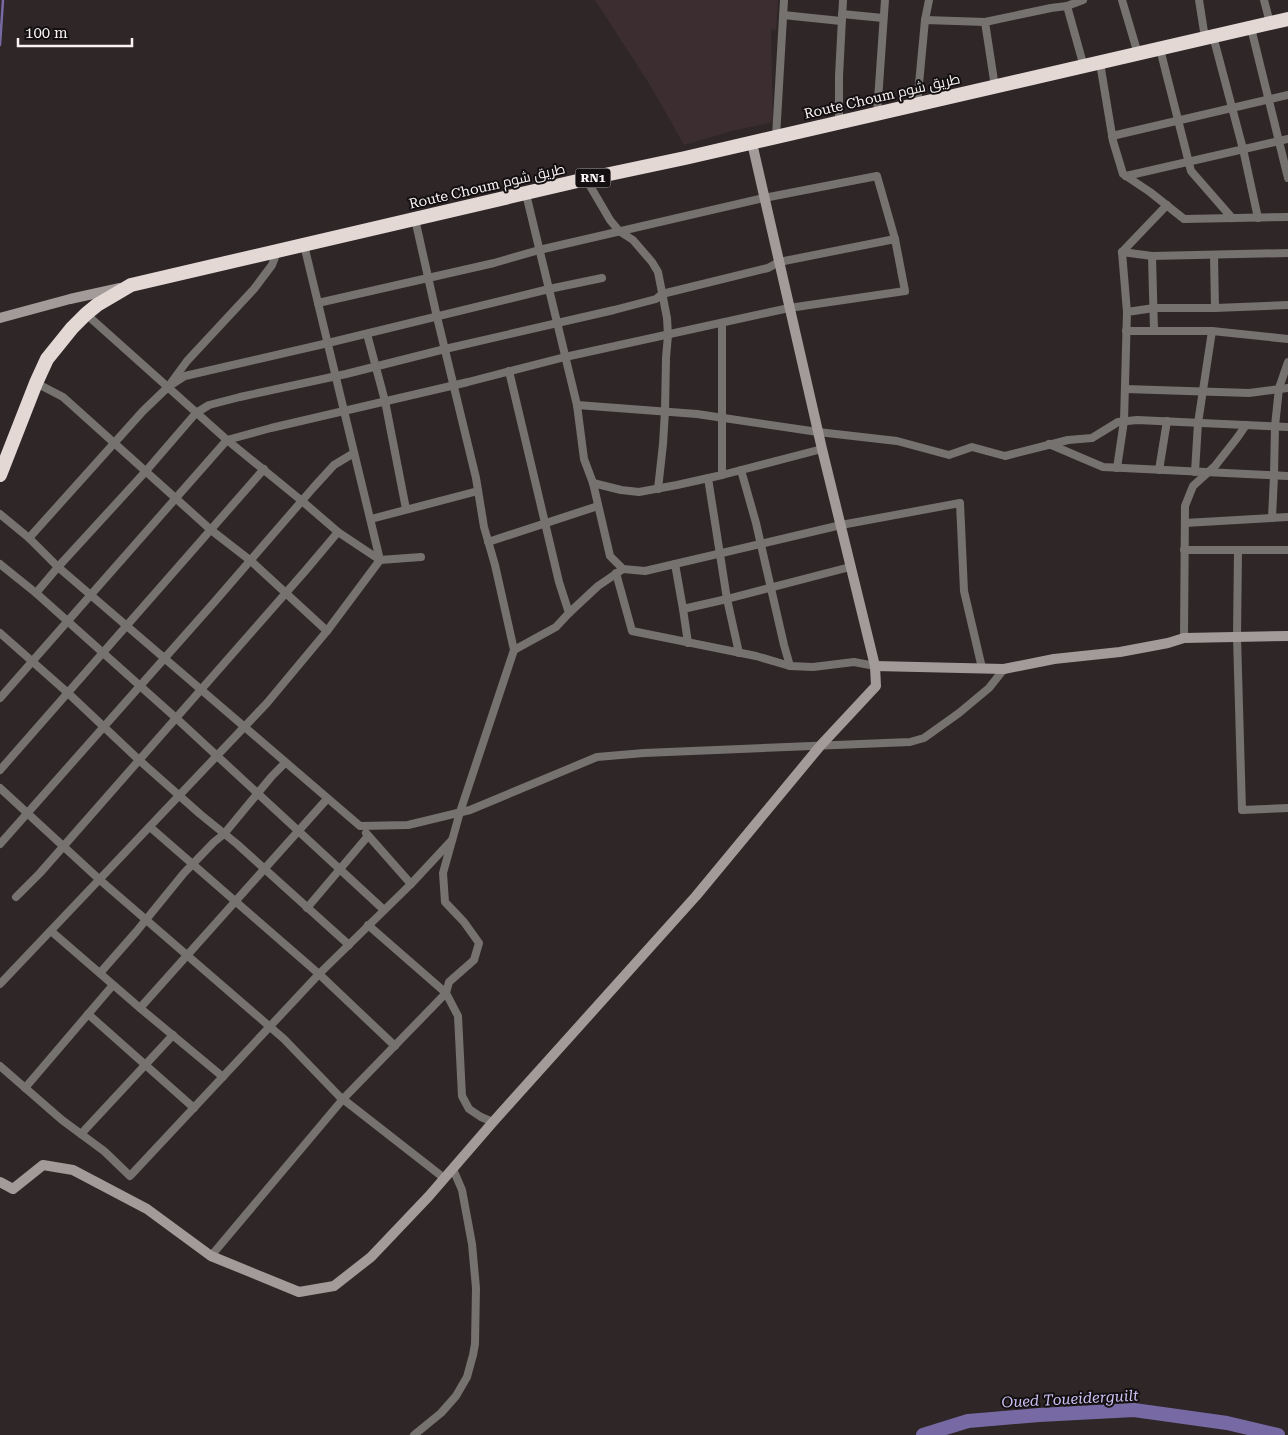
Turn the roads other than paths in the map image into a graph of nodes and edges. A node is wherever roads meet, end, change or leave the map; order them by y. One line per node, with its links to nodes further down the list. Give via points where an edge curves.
1 (784, 0): 11 (street)
2 (843, 0): 12 (street)
3 (885, 0): 13 (street)
4 (929, 0): 15 (street)
5 (1083, 0): 10 (street)
6 (1122, 0): 21 (street)
7 (1199, 0): 19 (street)
8 (1264, 0): 17 (street)
9 (1049, 4): 10 (street); 16 (street)
10 (1067, 6): 23 (street)
11 (783, 15): 12 (street); 33 (street)
12 (842, 17): 13 (street); 31 (street)
13 (883, 18): 29 (street)
14 (1288, 19): 17 (highway, Route Choum طريق شوم / RN1)
15 (925, 20): 16 (street); 27 (street)
16 (985, 22): 24 (street)
17 (1270, 23): 18 (highway, Route Choum طريق شوم / RN1)
18 (1251, 28): 19 (highway, Route Choum طريق شوم / RN1); 26 (street)
19 (1209, 37): 20 (highway, Route Choum طريق شوم / RN1); 28 (street)
20 (1160, 49): 21 (highway, Route Choum طريق شوم / RN1); 30 (street)
21 (1138, 54): 22 (highway, Route Choum طريق شوم / RN1)
22 (1100, 63): 23 (highway, Route Choum طريق شوم / RN1); 32 (street)
23 (1084, 67): 24 (highway, Route Choum طريق شوم / RN1)
24 (995, 87): 27 (highway, Route Choum طريق شوم / RN1)
25 (1288, 95): 26 (street)
26 (1269, 99): 28 (street); 35 (street)
27 (917, 105): 29 (highway, Route Choum طريق شوم / RN1)
28 (1232, 108): 30 (street); 37 (street)
29 (877, 114): 31 (highway, Route Choum طريق شوم / RN1)
30 (1179, 120): 32 (street); 38 (street)
31 (838, 123): 33 (highway, Route Choum طريق شوم / RN1)
32 (1112, 136): 39 (street)
33 (776, 137): 36 (highway, Route Choum طريق شوم / RN1)
34 (1288, 139): 35 (street)
35 (1279, 141): 37 (street); 40 (street)
36 (752, 142): 41 (highway, Route Choum طريق شوم / RN1); 43 (street)
37 (1243, 149): 38 (street); 46 (street)
38 (1188, 162): 39 (street); 45 (street, via 1191,171)
39 (1126, 176): 44 (street)
40 (1288, 178)
41 (586, 179): 42 (highway, Route Choum طريق شوم / RN1); 49 (street)
42 (526, 194): 48 (highway, Route Choum طريق شوم / RN1); 52 (street)
43 (764, 198): 49 (street); 50 (street, via 877,176); 58 (street)
44 (1167, 205): 45 (street, via 1184,219); 54 (street)
45 (1232, 218): 46 (street)
46 (1258, 218): 47 (street)
47 (1288, 218)
48 (415, 220): 51 (highway, Route Choum طريق شوم / RN1); 59 (street)
49 (619, 231): 52 (street); 63 (street, via 633,240 652,262 658,272)
50 (896, 239): 58 (street); 66 (street, via 905,291)
51 (304, 245): 53 (highway, Route Choum طريق شوم / RN1); 64 (street)
52 (539, 250): 59 (street); 62 (street)
53 (277, 252): 61 (highway, Route Choum طريق شوم / RN1); 90 (street, via 272,265 254,289)
54 (1122, 252): 57 (street); 69 (street)
55 (1288, 253): 56 (street)
56 (1214, 255): 57 (street); 68 (street)
57 (1152, 256): 67 (street)
58 (779, 262): 63 (street, via 768,268); 66 (street)
59 (429, 278): 64 (street); 71 (street)
60 (602, 278): 62 (street)
61 (131, 285): 70 (highway, Route Choum طريق شوم / RN1); 72 (street)
62 (549, 289): 71 (street); 73 (street)
63 (662, 294): 73 (street, via 656,299); 79 (street)
64 (318, 303): 81 (street)
65 (1288, 305): 68 (street)
66 (790, 308): 74 (street); 107 (street)
67 (1154, 308): 68 (street); 69 (street); 76 (street)
68 (1215, 308)
69 (1127, 312): 75 (street)
70 (86, 314): 88 (highway, Route Choum طريق شوم / RN1, via 56,346); 90 (street)
71 (437, 317): 78 (street); 82 (street)
72 (0, 318)
73 (557, 323): 82 (street); 83 (street)
74 (722, 323): 79 (street); 100 (street)
75 (1126, 331): 76 (street); 91 (street)
76 (1154, 331): 77 (street)
77 (1212, 331): 80 (street); 94 (street)
78 (366, 334): 81 (street); 85 (street)
79 (668, 335): 83 (street); 98 (street)
80 (1288, 339)
81 (328, 343): 87 (street); 90 (street, via 185,376)
82 (445, 349): 85 (street); 89 (street)
83 (565, 357): 86 (street); 96 (street)
84 (1288, 363): 92 (street)
85 (375, 366): 87 (street); 95 (street)
86 (509, 372): 89 (street); 136 (street)
87 (336, 376): 97 (street); 99 (street, via 209,405)
88 (36, 382): 109 (street, via 63,397); 120 (highway, Route Choum طريق شوم / RN1)
89 (454, 385): 95 (street); 127 (street)
90 (168, 387): 99 (street); 109 (street)
91 (1125, 388): 94 (street); 101 (street)
92 (1279, 388): 93 (street); 94 (street, via 1249,393); 105 (street)
93 (1288, 388)
94 (1204, 392): 103 (street)
95 (385, 401): 97 (street); 131 (street)
96 (577, 405): 98 (street); 125 (street, via 584,459)
97 (344, 411): 108 (street); 112 (street)
98 (666, 411): 100 (street); 126 (street)
99 (196, 413): 108 (street); 117 (street)
100 (722, 417): 107 (street); 121 (street)
101 (1124, 421): 102 (street); 110 (street, via 1092,438); 113 (street)
102 (1166, 421): 103 (street); 116 (street)
103 (1198, 422): 104 (street); 118 (street)
104 (1246, 425): 105 (street); 119 (street)
105 (1275, 426): 106 (street); 122 (street)
106 (1288, 427)
107 (818, 432): 110 (street, via 898,441 949,455 972,447 1005,456); 111 (street)
108 (227, 440): 114 (street); 128 (street)
109 (115, 443): 117 (street); 141 (street)
110 (1049, 444): 113 (street, via 1103,468)
111 (822, 449): 115 (street); 138 (street)
112 (354, 453): 129 (street, via 334,465); 135 (street)
113 (1117, 468): 116 (street)
114 (264, 470): 129 (street); 139 (street)
115 (741, 470): 121 (street); 143 (street)
116 (1159, 470): 118 (street)
117 (146, 471): 128 (street); 153 (street)
118 (1195, 472): 119 (street)
119 (1208, 472): 122 (street); 137 (street, via 1193,486 1184,506)
120 (0, 475)
121 (722, 475): 124 (street)
122 (1274, 476): 123 (street); 134 (street)
123 (1288, 476)
124 (708, 478): 126 (street); 147 (street)
125 (593, 483): 126 (street, via 639,492); 130 (street)
126 (658, 489)
127 (478, 491): 131 (street); 142 (street)
128 (176, 498): 139 (street); 159 (street)
129 (302, 501): 140 (street); 150 (street)
130 (598, 506): 136 (street); 155 (street, via 610,556)
131 (406, 509): 135 (street)
132 (0, 514): 141 (street)
133 (1288, 517): 134 (street)
134 (1272, 518): 137 (street)
135 (371, 519): 149 (street)
136 (545, 522): 142 (street); 162 (street)
137 (1184, 523): 144 (street)
138 (840, 525): 143 (street); 154 (street); 178 (street, via 960,503 964,591)
139 (211, 530): 150 (street); 164 (street)
140 (338, 532): 149 (street); 158 (street)
141 (29, 538): 153 (street)
142 (488, 542): 171 (street)
143 (761, 543): 147 (street); 156 (street)
144 (1184, 550): 145 (street); 169 (street)
145 (1238, 550): 146 (street); 168 (street)
146 (1288, 550)
147 (720, 553): 152 (street); 160 (street)
148 (421, 557): 149 (street)
149 (380, 560): 165 (street)
150 (250, 561): 158 (street); 174 (street)
151 (0, 564): 157 (street)
152 (675, 564): 155 (street, via 645,571); 161 (street)
153 (58, 567): 157 (street); 159 (street)
154 (850, 567): 156 (street); 177 (street)
155 (620, 571): 162 (street); 170 (street, via 632,631)
156 (771, 588): 160 (street); 176 (street)
157 (36, 593): 163 (street)
158 (286, 593): 165 (street); 181 (street)
159 (90, 595): 163 (street); 164 (street)
160 (727, 599): 161 (street); 173 (street)
161 (683, 609): 170 (street)
162 (569, 613): 171 (street, via 556,627)
163 (67, 622): 172 (street); 175 (street)
164 (126, 626): 172 (street); 174 (street)
165 (327, 632): 186 (street)
166 (0, 633): 175 (street)
167 (1288, 636): 168 (street)
168 (1237, 637): 169 (street); 196 (street, via 1242,810)
169 (1184, 638): 179 (street, via 1120,652 1054,659)
170 (688, 643): 173 (street)
171 (514, 650): 197 (street)
172 (103, 653): 180 (street); 182 (street)
173 (739, 653): 176 (street)
174 (164, 658): 180 (street); 181 (street)
175 (32, 662): 182 (street); 183 (street)
176 (790, 666): 177 (street, via 854,662)
177 (875, 666): 178 (street); 187 (street, via 876,686)
178 (982, 668): 179 (street)
179 (1004, 669): 187 (street, via 989,688 924,738 910,742)
180 (140, 686): 184 (street); 185 (street)
181 (200, 690): 184 (street); 186 (street)
182 (68, 693): 185 (street); 191 (street)
183 (0, 698)
184 (176, 718): 188 (street); 189 (street)
185 (105, 726): 189 (street); 198 (street)
186 (244, 727): 188 (street); 190 (street)
187 (821, 745): 197 (street, via 597,757); 237 (street, via 696,896)
188 (217, 756): 193 (street); 194 (street)
189 (139, 760): 194 (street); 206 (street)
190 (286, 763): 193 (street); 195 (street)
191 (0, 770)
192 (0, 788): 198 (street)
193 (258, 794): 201 (street); 202 (street)
194 (179, 796): 200 (street); 202 (street)
195 (327, 798): 199 (street); 201 (street)
196 (1288, 808)
197 (460, 812): 199 (street, via 408,825); 204 (street)
198 (27, 814): 205 (street); 206 (street)
199 (360, 826): 203 (street)
200 (150, 827): 207 (street); 210 (street)
201 (298, 830): 208 (street); 209 (street)
202 (224, 834): 207 (street); 208 (street)
203 (368, 836): 209 (street); 211 (street)
204 (452, 839): 211 (street); 225 (street, via 442,874 445,902 479,943 474,960 449,982)
205 (0, 844)
206 (63, 847): 210 (street); 212 (street)
207 (193, 864): 213 (street); 216 (street)
208 (264, 868): 213 (street); 214 (street)
209 (340, 869): 214 (street); 215 (street)
210 (100, 880): 216 (street); 218 (street)
211 (411, 884): 215 (street)
212 (16, 897)
213 (235, 902): 220 (street); 222 (street)
214 (307, 908): 219 (street)
215 (384, 910): 217 (street)
216 (146, 920): 220 (street); 221 (street)
217 (368, 925): 219 (street); 225 (street)
218 (51, 931): 221 (street); 223 (street)
219 (349, 944): 222 (street)
220 (187, 956): 226 (street); 228 (street)
221 (100, 973): 224 (street)
222 (319, 974): 228 (street); 230 (street)
223 (0, 984)
224 (113, 984): 226 (street); 227 (street)
225 (446, 993): 230 (street); 237 (street, via 458,1016 462,1096 469,1109)
226 (140, 1008): 229 (street)
227 (88, 1014): 231 (street); 234 (street)
228 (269, 1026): 233 (street); 235 (street)
229 (173, 1035): 231 (street); 233 (street)
230 (395, 1046): 235 (street)
231 (146, 1065): 236 (street); 238 (street)
232 (0, 1066): 234 (street)
233 (223, 1077): 236 (street)
234 (25, 1088): 238 (street)
235 (343, 1099): 240 (street); 242 (street)
236 (194, 1108): 238 (street, via 130,1176)
237 (493, 1122): 239 (street)
238 (81, 1134)
239 (453, 1168): 240 (street); 243 (street, via 462,1190 472,1244 476,1288 475,1344 467,1377 456,1396 441,1414)
240 (444, 1178): 242 (street, via 371,1257 334,1286 300,1292)
241 (0, 1182): 242 (street, via 13,1189 43,1165 73,1170 147,1209)
242 (211, 1256)
243 (414, 1435)

